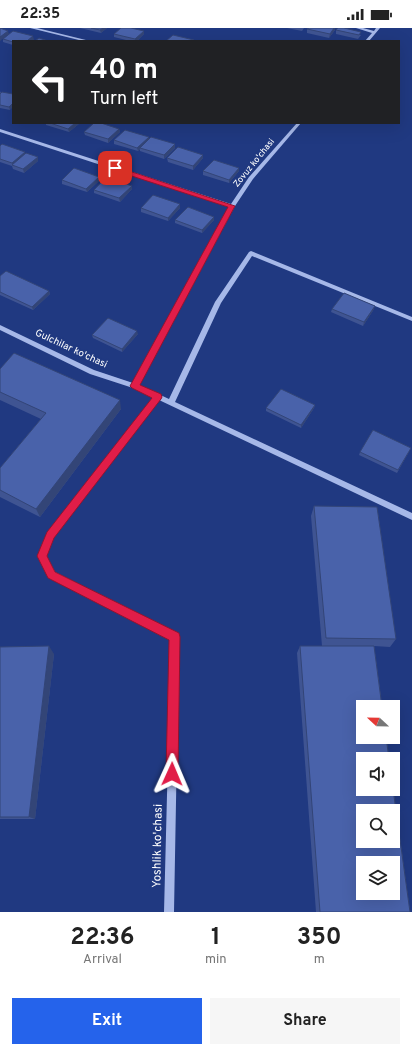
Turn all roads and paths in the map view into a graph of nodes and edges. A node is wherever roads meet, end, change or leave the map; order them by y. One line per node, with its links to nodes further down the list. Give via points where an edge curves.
1 (32, 28): 4 (street)
2 (358, 28): 3 (street)
3 (376, 30): 5 (street)
4 (84, 40)
5 (368, 40)
6 (298, 124): 8 (street, Zovuz ko'chasi, via 251,178)
7 (0, 130): 8 (street)
8 (232, 206): 11 (street, Zovuz ko'chasi)
9 (412, 319): 13 (street, via 251,253 218,302)
10 (0, 327): 11 (street, Gulchilar ko'chasi, via 92,372)
11 (135, 386): 12 (street, Gulchilar ko'chasi)
12 (158, 397): 13 (street, Gulchilar ko'chasi); 15 (street, Yoshlik ko'chasi, via 50,535 42,556 52,575 175,637)
13 (171, 403): 14 (street, Gulchilar ko'chasi)
14 (412, 517)
15 (169, 912)

